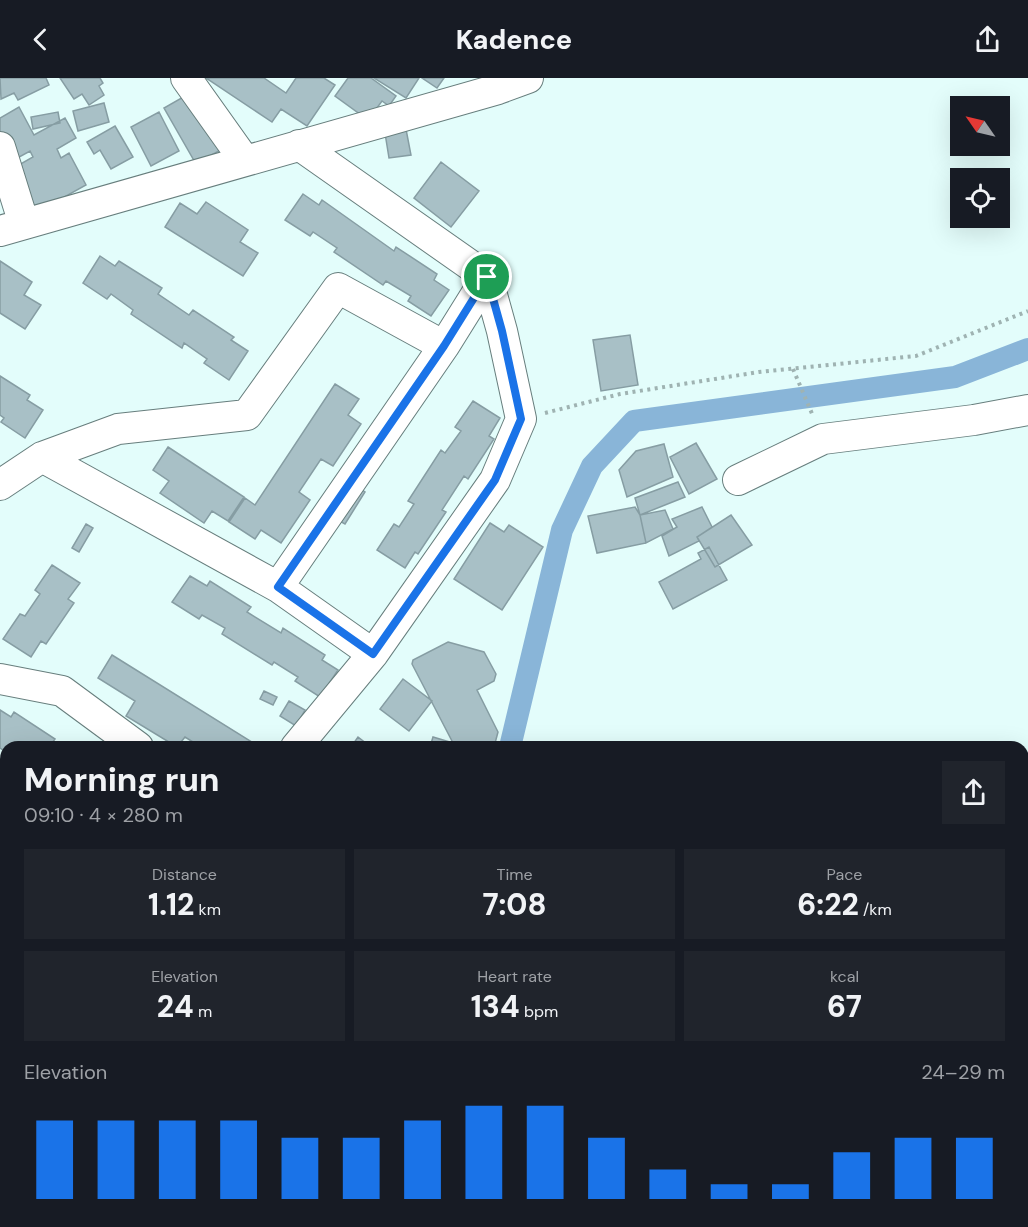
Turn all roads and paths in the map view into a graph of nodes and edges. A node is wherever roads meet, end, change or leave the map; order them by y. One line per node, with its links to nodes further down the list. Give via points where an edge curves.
1 (186, 78): 5 (street)
2 (512, 80): 3 (street)
3 (299, 146): 5 (street); 7 (street)
4 (0, 147): 6 (street)
5 (244, 161): 6 (street)
6 (12, 228)
7 (487, 277): 9 (street); 12 (street)
8 (1028, 310): 10 (path, via 916,356)
9 (444, 346): 14 (street, via 338,288 247,415 118,429); 17 (street)
10 (793, 369): 12 (path, via 620,394); 13 (path)
11 (1028, 410): 13 (street)
12 (521, 419): 18 (street, via 495,480)
13 (823, 438): 16 (street)
14 (42, 457): 15 (street); 17 (street)
15 (4, 476)
16 (738, 480)
17 (278, 587): 18 (street)
18 (373, 654): 21 (street)
19 (0, 679): 20 (street, via 62,691)
20 (130, 741)
21 (301, 741)

